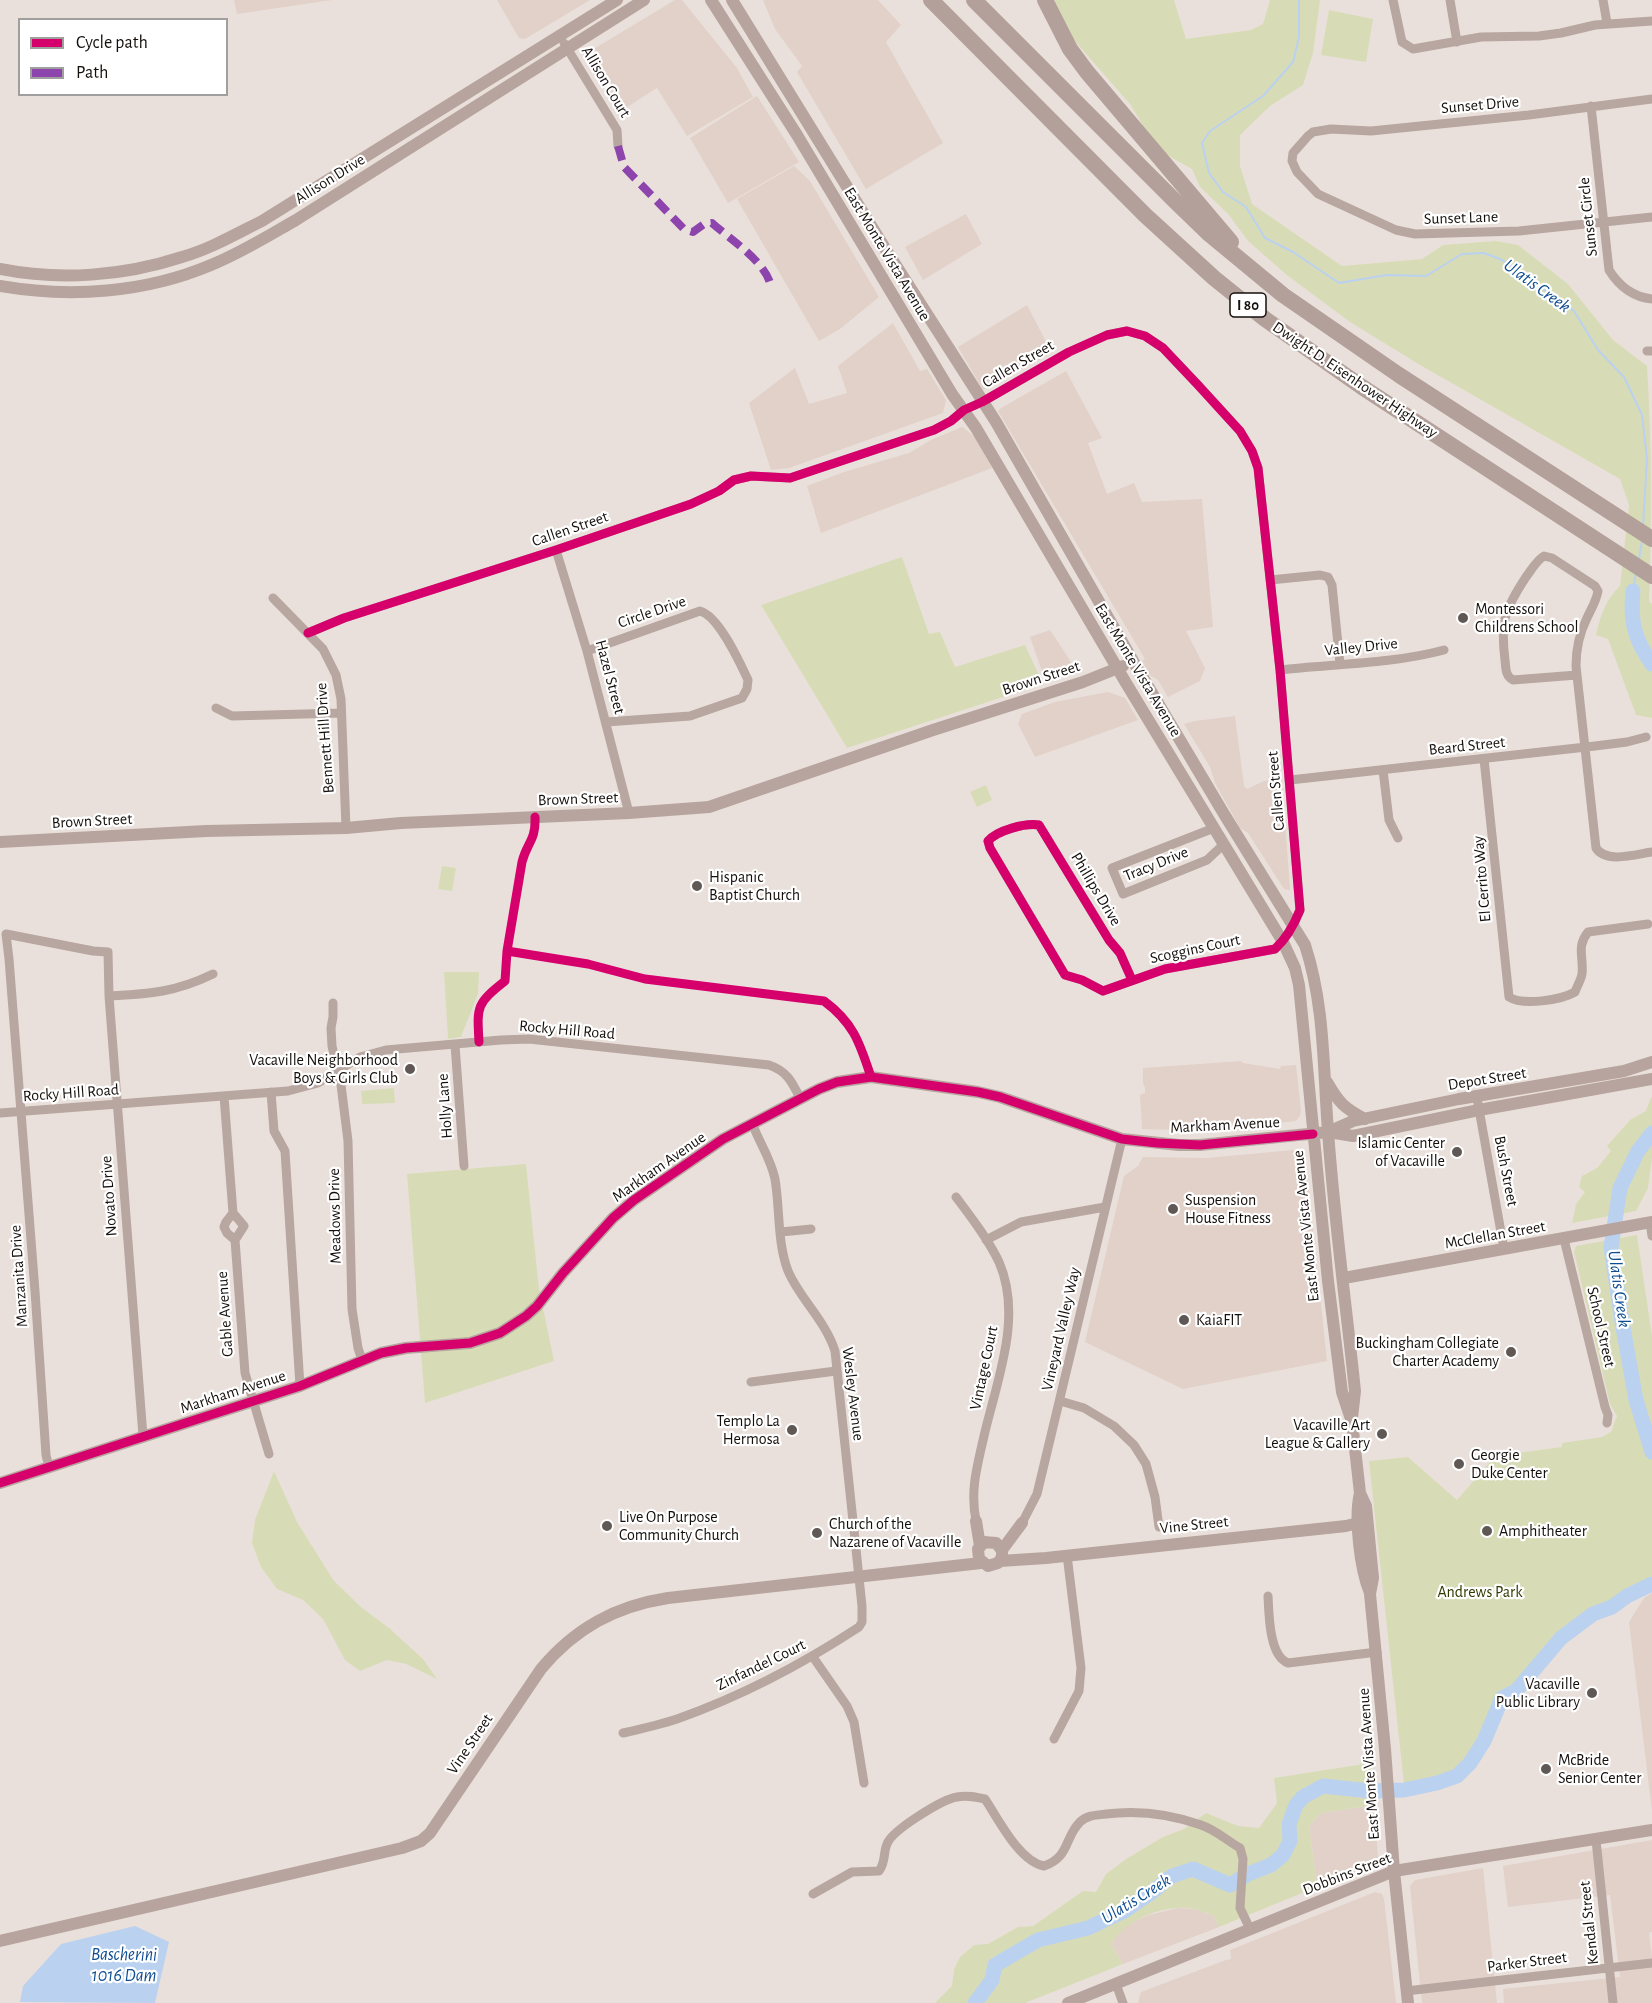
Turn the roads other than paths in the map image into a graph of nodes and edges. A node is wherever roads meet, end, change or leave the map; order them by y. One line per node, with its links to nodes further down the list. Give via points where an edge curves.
1 (617, 0): 13 (main road, Allison Drive)
2 (644, 0): 15 (main road, Allison Drive)
3 (711, 0): 27 (main road, East Monte Vista Avenue)
4 (732, 0): 26 (main road, East Monte Vista Avenue)
5 (931, 0): 30 (highway, Dwight D. Eisenhower Highway / I 80, via 1145,215 1264,319)
6 (974, 0): 23 (highway, Dwight D. Eisenhower Highway / I 80, via 1208,233)
7 (1045, 0): 23 (highway, via 1065,41 1087,72)
8 (1393, 0): 14 (street, via 1402,42 1413,49)
9 (1450, 0): 14 (street)
10 (1603, 0): 12 (street)
11 (1652, 21): 12 (street)
12 (1606, 23): 14 (street, via 1539,36 1481,37)
13 (560, 35): 15 (street, Allison Court); 22 (main road, Allison Drive, via 262,221 215,245 142,268 105,274)
14 (1457, 42)
15 (568, 48): 19 (street, Allison Court, via 617,130); 24 (main road, Allison Drive, via 296,220 210,266 178,277 97,292)
16 (1652, 99): 17 (street, Sunset Drive)
17 (1591, 106): 18 (street, Sunset Drive, via 1371,131 1331,129); 21 (street, Sunset Circle)
18 (1310, 134): 21 (street, Sunset Lane, via 1293,153 1297,172 1318,194 1396,230 1458,234)
19 (618, 146)
20 (1652, 217): 21 (street, Sunset Lane)
21 (1603, 223): 25 (street, Sunset Circle, via 1607,262 1616,282 1631,293)
22 (0, 269)
23 (1257, 273): 28 (highway, Dwight D. Eisenhower Highway / I 80, via 1351,343)
24 (0, 286)
25 (1652, 299)
26 (982, 402): 27 (street, Callen Street); 31 (street, Callen Street, via 1107,334 1126,331 1145,336 1198,384 1240,431 1252,451 1259,478); 36 (main road, East Monte Vista Avenue)
27 (964, 410): 29 (street, Callen Street, via 951,421 918,435 790,478 751,476 734,480 691,504); 38 (main road, East Monte Vista Avenue)
28 (1652, 539)
29 (556, 550): 33 (street, Callen Street); 35 (street, Hazel Street)
30 (1652, 576)
31 (1270, 580): 37 (street, via 1328,577); 39 (street, Callen Street)
32 (273, 597): 33 (street, Bennett Hill Drive)
33 (308, 633): 42 (street, Bennett Hill Drive, via 323,649 336,675)
34 (1444, 650): 37 (street, Valley Drive)
35 (587, 651): 43 (street, Hazel Street); 43 (street, Circle Drive, via 700,611 717,624 748,680 742,698 690,716)
36 (1133, 661): 38 (main road, Brown Street); 58 (main road, East Monte Vista Avenue)
37 (1340, 664): 39 (street, Valley Drive)
38 (1118, 668): 49 (main road, Brown Street, via 709,807); 52 (main road, East Monte Vista Avenue)
39 (1280, 670): 48 (street, Callen Street)
40 (1577, 675): 40 (street, via 1513,680 1507,674 1502,638 1507,608 1544,556 1598,591 1580,636); 45 (street)
41 (216, 708): 42 (street, via 232,717)
42 (341, 713): 51 (street, Bennett Hill Drive)
43 (606, 722): 49 (street, Hazel Street)
44 (1646, 737): 45 (street, Beard Street)
45 (1586, 747): 46 (street, Beard Street); 56 (street, via 1600,854 1609,857)
46 (1484, 759): 47 (street, Beard Street); 57 (street, El Cerrito Way, via 1509,997 1523,1002 1564,998 1575,992 1580,980 1582,939 1588,932)
47 (1383, 770): 48 (street, Beard Street); 53 (street, via 1389,820)
48 (1290, 780): 58 (street, Callen Street, via 1300,900)
49 (629, 813): 51 (main road, Brown Street)
50 (1028, 823): 62 (street, Phillips Drive, via 1039,825 1120,953); 62 (street, Scoggins Court, via 988,841 1065,975 1104,991)
51 (346, 828): 54 (main road, Brown Street)
52 (1214, 828): 55 (main road, East Monte Vista Avenue); 55 (street, Tracy Drive, via 1112,868 1123,894 1207,860)
53 (1398, 838)
54 (0, 842)
55 (1224, 844): 59 (main road, East Monte Vista Avenue)
56 (1652, 852)
57 (1648, 924)
58 (1294, 926): 59 (street); 68 (main road, East Monte Vista Avenue, via 1312,968 1323,1028)
59 (1283, 942): 62 (street, Scoggins Court, via 1275,949 1165,969); 80 (main road, East Monte Vista Avenue, via 1299,985)
60 (108, 952): 63 (street, Novato Drive); 75 (street, Manzanita Drive, via 6,934)
61 (213, 974): 63 (street, via 159,993)
62 (1132, 980)
63 (109, 996): 73 (street, Novato Drive)
64 (333, 1003): 67 (street, Meadows Drive, via 332,1046)
65 (455, 1045): 67 (street, Rocky Hill Road, via 386,1050 360,1057); 72 (street, Rocky Hill Road, via 529,1040 769,1065 787,1074); 82 (street, Holly Lane)
66 (1652, 1062): 74 (main road, Depot Street)
67 (338, 1071): 70 (street, Rocky Hill Road, via 303,1088); 98 (street, Meadows Drive, via 348,1141 352,1309)
68 (1325, 1078): 77 (main road, via 1337,1101); 79 (main road, East Monte Vista Avenue)
69 (1652, 1079): 74 (main road, Depot Street)
70 (271, 1092): 71 (street, Rocky Hill Road); 101 (street, via 274,1131 285,1151)
71 (224, 1096): 73 (street, Rocky Hill Road); 85 (street, Gable Avenue)
72 (800, 1098): 78 (main road, Markham Avenue); 81 (main road, Markham Avenue, via 855,1078 891,1079 1000,1097)
73 (117, 1104): 75 (street, Rocky Hill Road); 107 (street, Novato Drive)
74 (1478, 1104): 77 (main road, Depot Street, via 1459,1099); 79 (main road, Depot Street, via 1353,1136); 93 (street, Bush Street)
75 (20, 1112): 76 (street, Rocky Hill Road); 109 (street, Manzanita Drive)
76 (0, 1113)
77 (1366, 1119): 79 (main road, Depot Street)
78 (752, 1123): 88 (street, Wesley Avenue, via 775,1178); 98 (main road, Markham Avenue, via 634,1200 613,1218 537,1306 513,1325 470,1343 406,1347)
79 (1328, 1132): 80 (main road, Depot Street); 94 (main road, East Monte Vista Avenue)
80 (1313, 1134): 81 (main road, Markham Avenue, via 1200,1145); 95 (main road, East Monte Vista Avenue)
81 (1122, 1139): 84 (street, Vineyard Valley Way)
82 (464, 1166)
83 (956, 1197): 92 (street, Vintage Court)
84 (1105, 1207): 92 (street, via 1021,1221); 104 (street, Vineyard Valley Way)
85 (233, 1214): 91 (street, Gable Avenue, via 244,1226); 91 (street, Gable Avenue, via 224,1227)
86 (1651, 1222): 89 (street); 90 (main road, McClellan Street)
87 (811, 1229): 88 (street)
88 (781, 1232): 99 (street, Wesley Avenue, via 789,1271 831,1339)
89 (1652, 1236)
90 (1564, 1239): 93 (main road, McClellan Street); 106 (street, School Street)
91 (235, 1240): 103 (street, Gable Avenue, via 244,1372)
92 (986, 1240): 112 (street, Vintage Court, via 1005,1278 1010,1316 974,1481)
93 (1504, 1249): 94 (main road, McClellan Street)
94 (1344, 1278): 96 (main road, East Monte Vista Avenue)
95 (1328, 1281): 96 (main road, via 1335,1286 1339,1316); 97 (main road, East Monte Vista Avenue)
96 (1349, 1328): 102 (main road, East Monte Vista Avenue)
97 (1337, 1349): 102 (main road, via 1344,1358 1348,1387); 105 (main road, East Monte Vista Avenue, via 1342,1392)
98 (362, 1360): 101 (main road, Markham Avenue)
99 (837, 1371): 100 (street); 120 (street, Wesley Avenue)
100 (751, 1382)
101 (300, 1386): 103 (main road, Markham Avenue)
102 (1355, 1391): 105 (main road, East Monte Vista Avenue)
103 (253, 1401): 107 (main road, Markham Avenue); 108 (street, Gable Avenue)
104 (1060, 1401): 113 (street, Vineyard Valley Way, via 1037,1494); 115 (street, via 1084,1408 1114,1426 1134,1445 1146,1464)
105 (1352, 1422): 111 (main road, East Monte Vista Avenue)
106 (1607, 1423)
107 (143, 1436): 109 (main road, Markham Avenue)
108 (269, 1454)
109 (48, 1467): 110 (main road, Markham Avenue)
110 (0, 1483)
111 (1360, 1493): 114 (main road, East Monte Vista Avenue); 121 (main road, East Monte Vista Avenue, via 1366,1506 1373,1578)
112 (976, 1521): 117 (main road)
113 (1022, 1523): 116 (main road); 117 (main road)
114 (1358, 1523): 118 (main road, Vine Street); 121 (main road, East Monte Vista Avenue, via 1364,1579)
115 (1159, 1527)
116 (1012, 1536): 117 (main road); 119 (main road, via 1017,1550)
117 (991, 1551): 119 (main road, Vine Street); 120 (main road, Vine Street, via 955,1566)
118 (1067, 1555): 119 (main road, Vine Street); 126 (street, via 1081,1668 1079,1692)
119 (1028, 1557)
120 (859, 1578): 124 (street, Zinfandel Court, via 862,1622); 133 (main road, Vine Street, via 651,1600 593,1623 559,1649 541,1669 421,1841)
121 (1370, 1594): 123 (main road, East Monte Vista Avenue)
122 (1268, 1596): 123 (street, via 1276,1652 1282,1660 1288,1663)
123 (1377, 1652): 130 (main road, East Monte Vista Avenue)
124 (813, 1657): 125 (street, Zinfandel Court, via 720,1703); 127 (street, via 854,1722)
125 (623, 1733)
126 (1054, 1739)
127 (864, 1783)
128 (1652, 1830): 129 (main road, Dobbins Street)
129 (1596, 1840): 130 (main road, Dobbins Street); 135 (street, Kendal Street)
130 (1394, 1871): 132 (main road, Dobbins Street); 137 (main road, East Monte Vista Avenue)
131 (813, 1894): 132 (street, via 852,1872 879,1871 893,1835 948,1799 976,1797 986,1799 1021,1852 1031,1862 1044,1866 1061,1856 1075,1829 1088,1816 1130,1811 1163,1814 1219,1833 1240,1848 1240,1908)
132 (1250, 1929): 136 (main road, Dobbins Street)
133 (0, 1941)
134 (1652, 1963): 135 (street, Parker Street)
135 (1609, 1968): 137 (street, Parker Street); 140 (street, Kendal Street)
136 (1116, 1984): 138 (main road, Dobbins Street); 139 (street)
137 (1407, 1997)
138 (1068, 2003)
139 (1123, 2003)
140 (1613, 2003)

